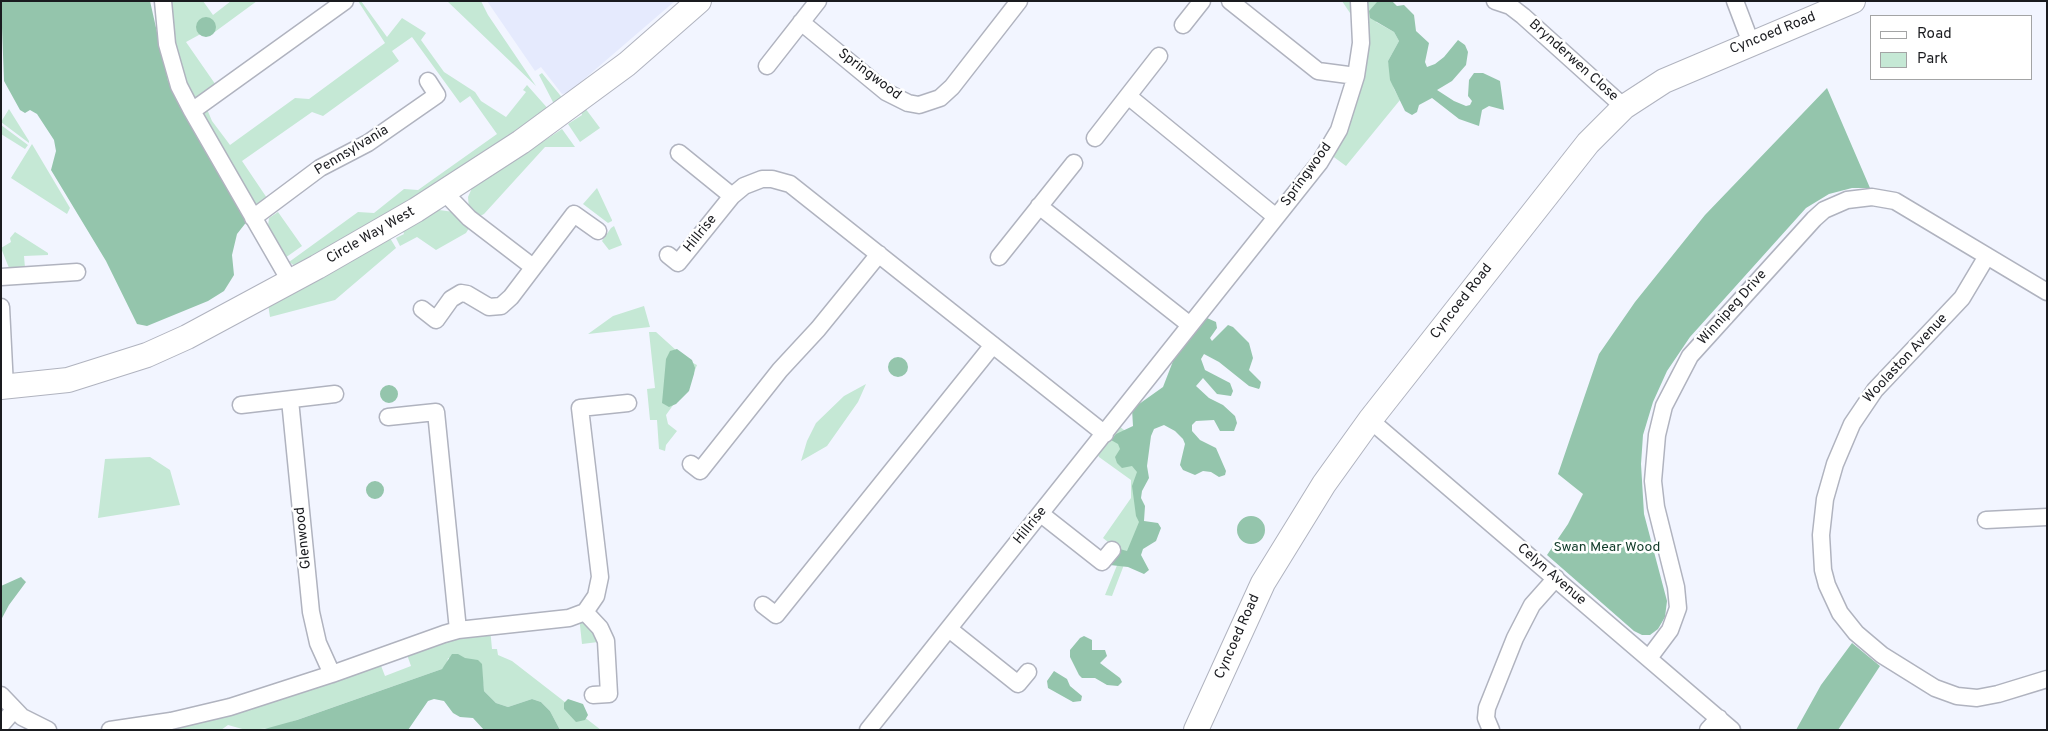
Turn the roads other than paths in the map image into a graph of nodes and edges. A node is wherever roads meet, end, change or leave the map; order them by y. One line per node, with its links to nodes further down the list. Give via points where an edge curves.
1 (162, 1): 21 (street, via 170,57 179,86)
2 (344, 1): 21 (street)
3 (699, 1): 25 (street, Circle Way West, via 583,98)
4 (818, 1): 12 (street)
5 (1019, 1): 12 (street, Springwood, via 952,87 940,98 919,104 908,103 886,92)
6 (1202, 1): 13 (street)
7 (1230, 1): 17 (street, via 1318,71)
8 (1359, 1): 17 (street, Springwood, via 1362,43)
9 (1495, 1): 20 (street, Brynderwen Close, via 1510,6 1523,16)
10 (1735, 1): 14 (street)
11 (1853, 1): 14 (street, Cyncoed Road)
12 (801, 22): 16 (street)
13 (1183, 25)
14 (1750, 43): 20 (street, Cyncoed Road, via 1664,81)
15 (1159, 56): 19 (street)
16 (767, 66)
17 (1356, 76): 28 (street, Springwood, via 1348,109 1327,152)
18 (428, 81): 29 (street, Pennsylvania, via 438,94 368,143 320,168)
19 (1128, 96): 22 (street); 28 (street, Springwood)
20 (1624, 107): 50 (street, Cyncoed Road, via 1567,168)
21 (192, 111): 29 (street)
22 (1095, 138)
23 (679, 153): 26 (street)
24 (1074, 162): 27 (street)
25 (445, 193): 35 (street, via 469,218); 38 (street, Circle Way West)
26 (732, 196): 31 (street, Hillrise, via 744,186 762,179 790,184); 32 (street, Hillrise, via 678,263)
27 (1039, 206): 34 (street); 42 (street)
28 (1276, 217): 42 (street, Springwood)
29 (253, 218): 38 (street)
30 (598, 231): 35 (street, via 574,214)
31 (879, 254): 43 (street, Hillrise); 52 (street, via 818,330 780,370 700,471)
32 (668, 255)
33 (1987, 256): 39 (street, Winnipeg Drive); 62 (street, Winnipeg Drive, via 1895,202 1872,197 1847,200 1824,210 1814,219 1703,340 1677,378 1664,406 1656,435 1655,498 1678,608 1670,630); 65 (street, Woolaston Avenue, via 1962,298 1875,390 1852,424 1834,464 1825,498 1820,535 1823,570 1840,613 1856,633 1894,663 1935,688 1957,696 1977,698)
34 (999, 257)
35 (533, 267): 41 (street, via 501,306 489,307 461,293 451,299 436,320)
36 (77, 272): 37 (street)
37 (1, 277)
38 (290, 281): 44 (street, Circle Way West, via 147,355 68,380)
39 (2047, 292)
40 (1, 307): 44 (street)
41 (422, 309)
42 (1190, 325): 51 (street, Springwood)
43 (993, 345): 51 (street, Hillrise); 58 (street, via 776,615)
44 (3, 387)
45 (335, 394): 46 (street)
46 (290, 400): 48 (street); 64 (street, Glenwood, via 312,612 318,642)
47 (628, 403): 59 (street, via 580,408 600,577 596,596)
48 (242, 405)
49 (388, 417): 61 (street, via 436,412)
50 (1370, 420): 57 (street, Celyn Avenue); 74 (street, Cyncoed Road, via 1332,471 1277,557)
51 (1105, 434): 53 (street, Hillrise)
52 (691, 464)
53 (1041, 514): 56 (street, via 1102,562); 60 (street, Hillrise)
54 (2047, 517): 55 (street)
55 (1986, 520)
56 (1112, 550)
57 (1556, 578): 62 (street, Celyn Avenue); 75 (street, via 1532,605 1515,638 1487,708 1486,718)
58 (763, 605)
59 (585, 612): 61 (street, via 569,618); 67 (street, via 600,628 606,641 609,694)
60 (948, 629): 63 (street, via 1018,684); 73 (street, Hillrise)
61 (458, 630): 64 (street)
62 (1649, 658): 69 (street, Celyn Avenue)
63 (1028, 672)
64 (332, 674): 72 (street, via 201,715)
65 (2047, 679)
66 (1, 695): 68 (street)
67 (593, 695)
68 (14, 710): 70 (street); 71 (street)
69 (1713, 724): 76 (street, Celyn Avenue)
70 (1, 725)
71 (48, 730)
72 (110, 730)
73 (868, 730)
74 (1196, 730)
75 (1491, 730)
76 (1732, 730)

